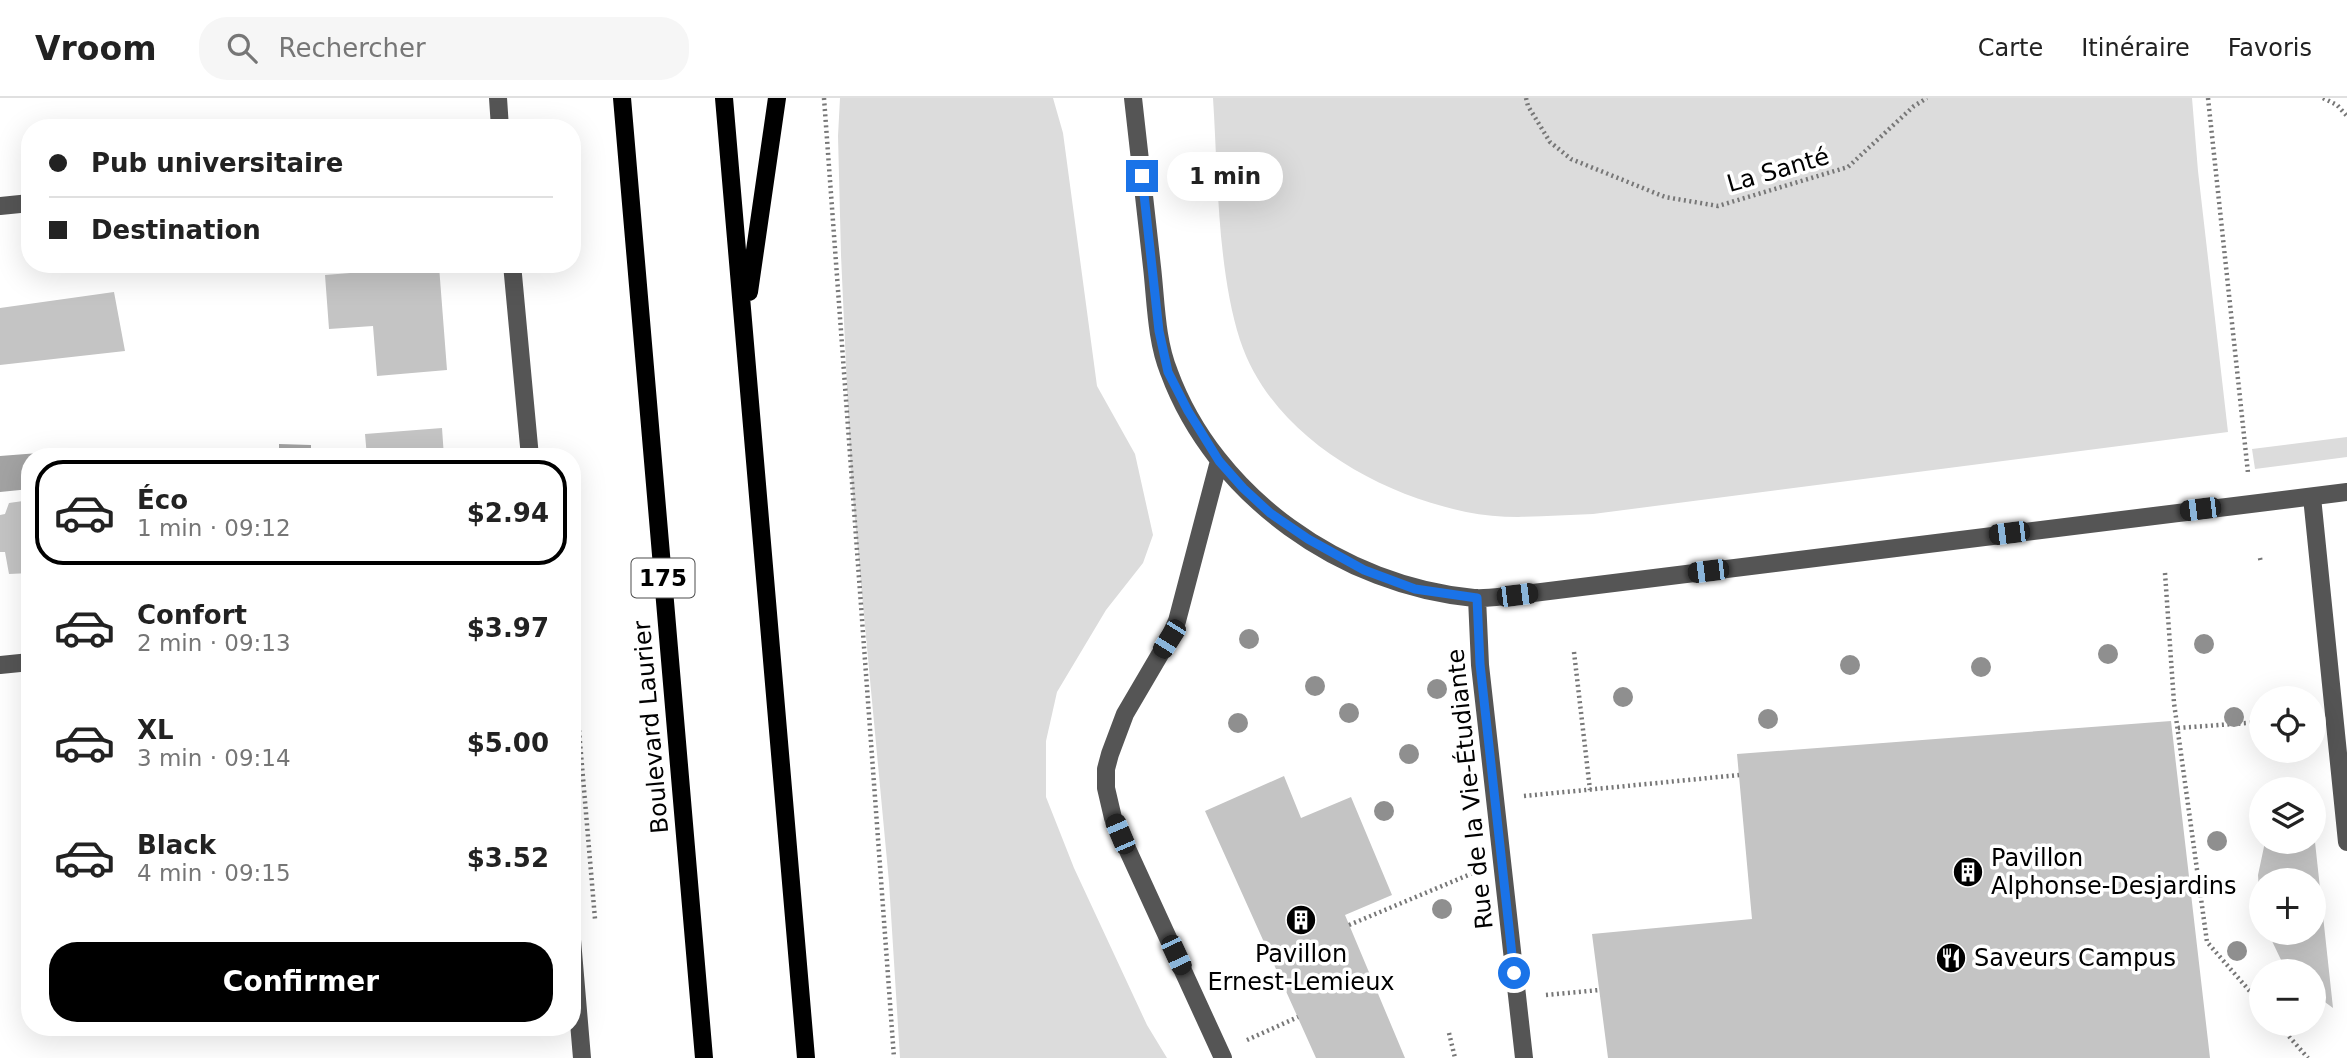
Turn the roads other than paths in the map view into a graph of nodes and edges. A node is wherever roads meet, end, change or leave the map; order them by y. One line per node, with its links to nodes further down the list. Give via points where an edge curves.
1 (498, 98): 6 (street)
2 (622, 98): 22 (main road, Boulevard Laurier / 175)
3 (724, 98): 10 (main road)
4 (776, 98): 10 (main road)
5 (1133, 98): 12 (street, via 1159,331 1168,372)
6 (499, 119)
7 (21, 204): 8 (street)
8 (0, 206)
9 (513, 273): 11 (street)
10 (745, 334): 23 (main road)
11 (529, 448)
12 (1219, 461): 15 (street, via 1270,513 1364,570 1415,589); 20 (street, via 1177,621 1116,733 1106,769 1106,789 1120,834)
13 (2347, 492): 14 (street)
14 (2312, 496): 15 (street); 18 (street)
15 (1477, 598): 24 (street, Rue de la Vie-Étudiante, via 1480,664)
16 (21, 663): 17 (street)
17 (0, 665)
18 (2347, 842)
19 (580, 1036): 21 (street)
20 (1222, 1055)
21 (582, 1058)
22 (704, 1058)
23 (806, 1058)
24 (1524, 1058)

